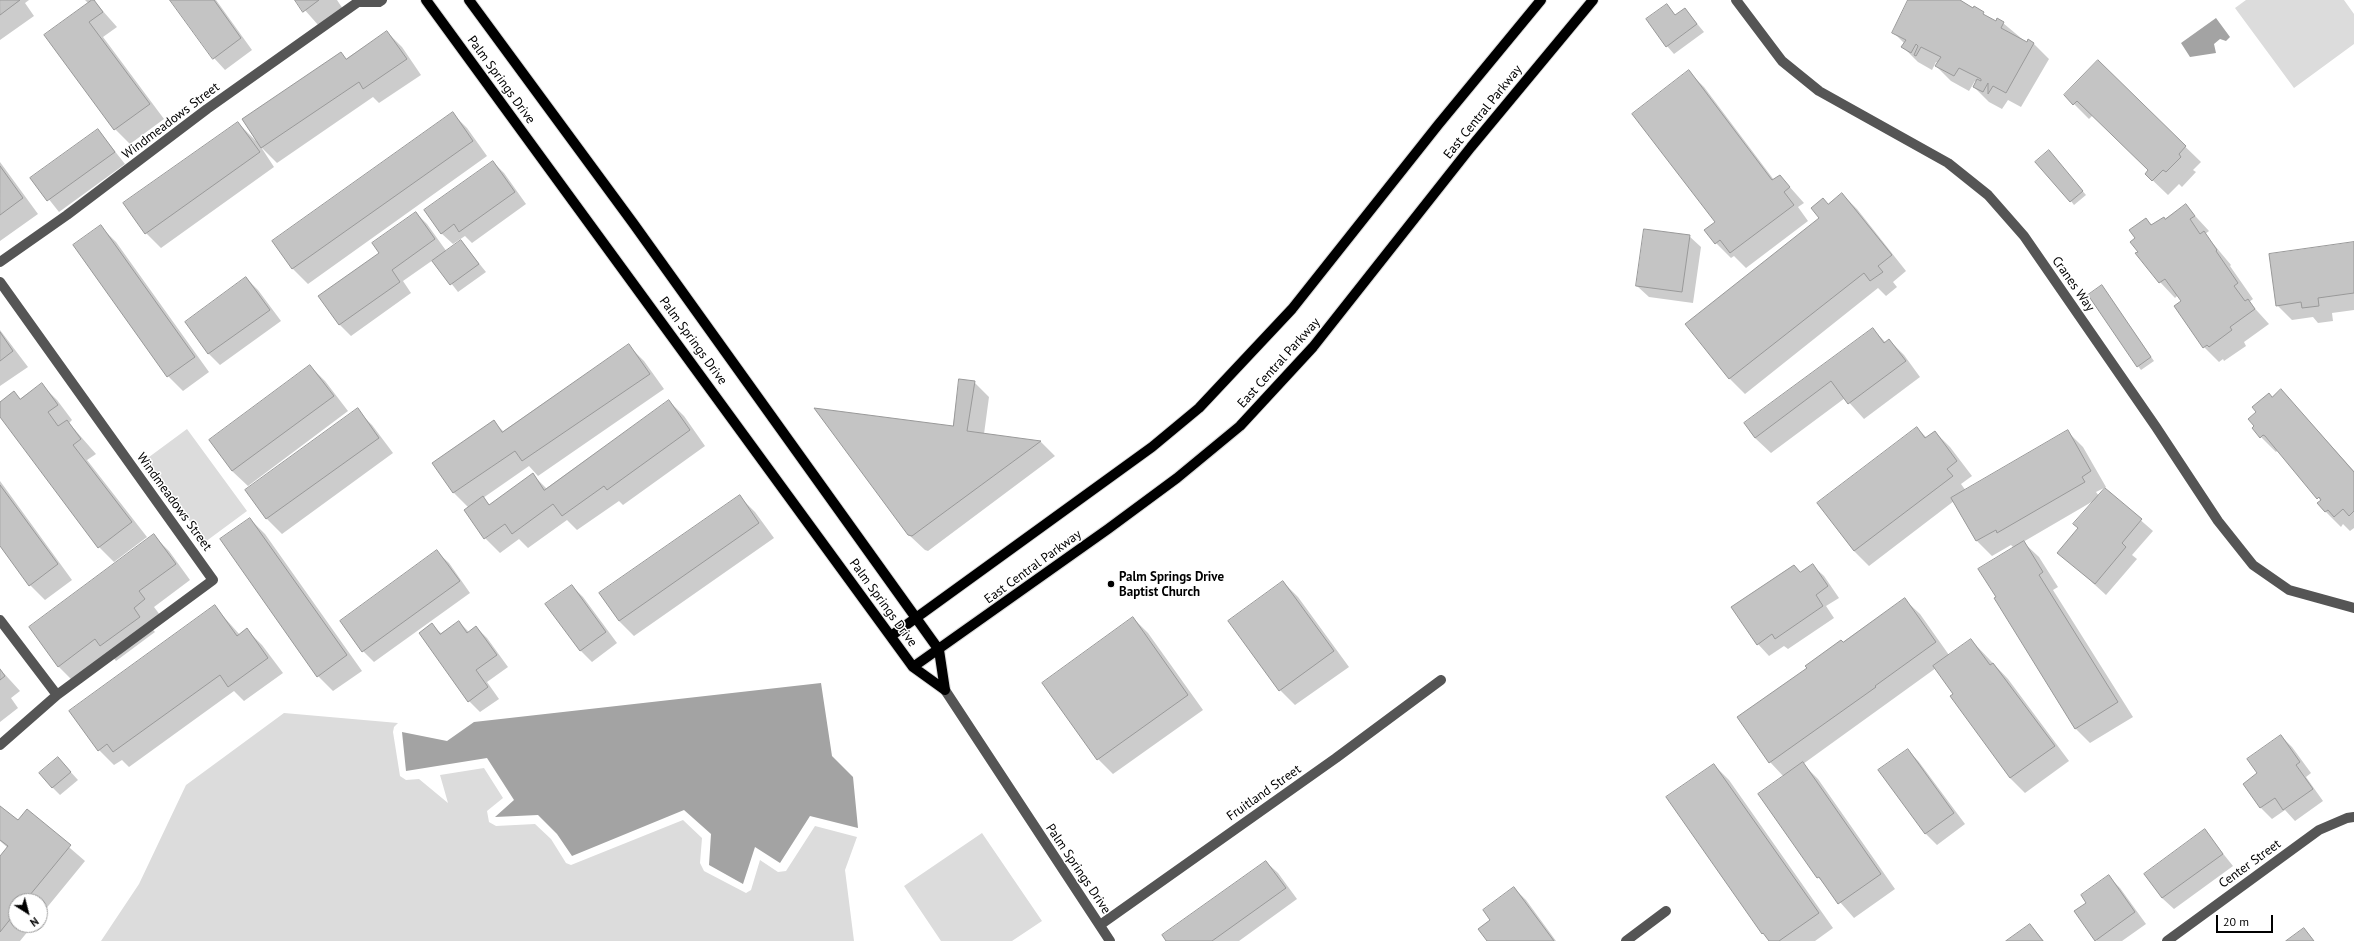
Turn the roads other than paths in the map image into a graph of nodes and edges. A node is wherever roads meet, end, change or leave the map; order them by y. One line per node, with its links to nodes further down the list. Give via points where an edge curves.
1 (382, 0): 7 (street, Windmeadows Street)
2 (426, 0): 13 (main road, Palm Springs Drive)
3 (469, 0): 11 (main road, Palm Springs Drive, via 626,213)
4 (1542, 0): 11 (main road, East Central Parkway, via 1292,308 1199,408 1152,448)
5 (1593, 0): 14 (main road, East Central Parkway, via 1471,147 1313,347 1240,426 1171,483)
6 (1736, 0): 10 (street, Cranes Way, via 1782,61 1819,91 1948,163 1988,195 2024,236 2218,521 2253,565 2289,590)
7 (358, 1): 8 (street, Windmeadows Street)
8 (0, 262)
9 (0, 282): 18 (street, Windmeadows Street, via 213,580)
10 (2354, 608)
11 (916, 617): 13 (main road, East Central Parkway); 14 (main road, Palm Springs Drive)
12 (0, 620): 18 (street)
13 (891, 636): 15 (main road, Palm Springs Drive)
14 (939, 650): 15 (main road, East Central Parkway); 17 (main road, Palm Springs Drive)
15 (913, 667): 17 (main road, Palm Springs Drive)
16 (1441, 680): 22 (street, Fruitland Street)
17 (945, 690): 22 (street, Palm Springs Drive)
18 (57, 695): 19 (street, Windmeadows Street)
19 (0, 745)
20 (2354, 817): 25 (street, Center Street, via 2319,830)
21 (1666, 911): 24 (street)
22 (1100, 925): 23 (street, Palm Springs Drive)
23 (1110, 941)
24 (1626, 941)
25 (2167, 941)

